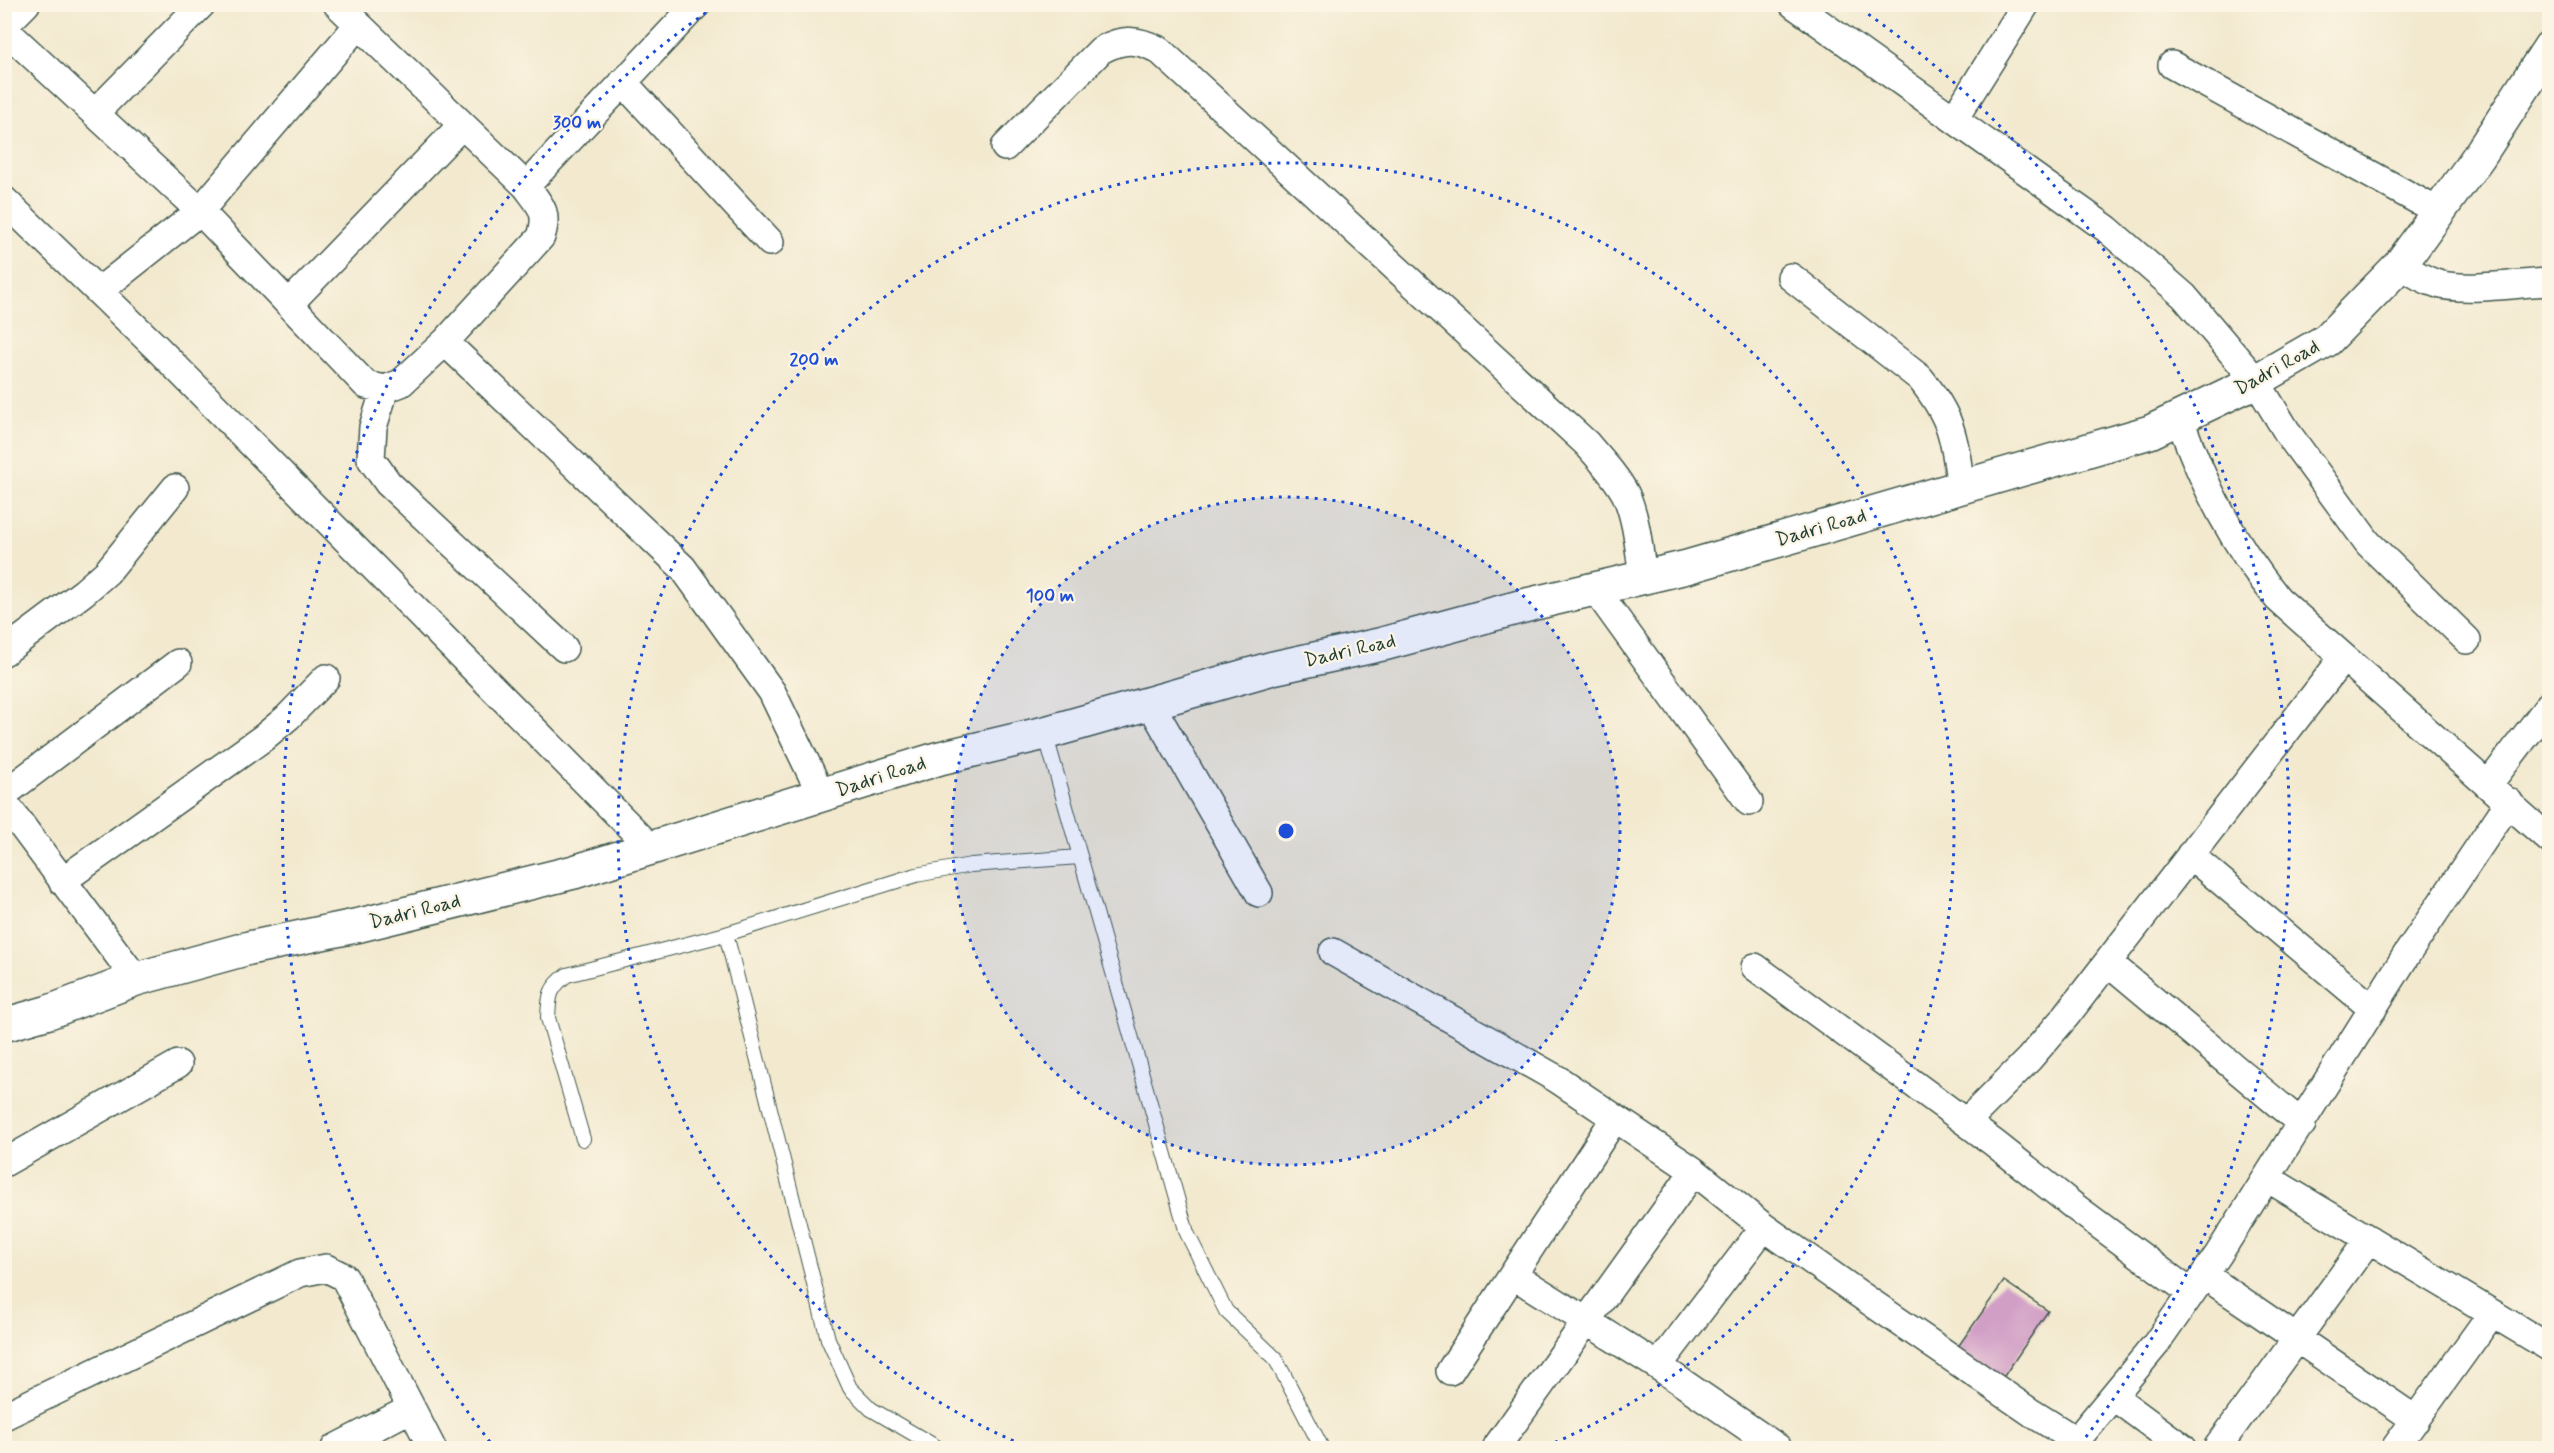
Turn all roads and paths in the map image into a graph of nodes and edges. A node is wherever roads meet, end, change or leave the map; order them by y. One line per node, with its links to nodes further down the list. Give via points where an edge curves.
1 (26, 4): 8 (street)
2 (202, 4): 12 (street)
3 (337, 4): 7 (street)
4 (697, 4): 11 (street)
5 (1793, 4): 13 (street)
6 (2026, 4): 13 (street)
7 (358, 25): 14 (street); 18 (street)
8 (4, 27): 12 (street)
9 (2550, 47): 19 (main road, Dadri Road)
10 (2172, 65): 19 (street)
11 (623, 82): 16 (street); 20 (street)
12 (95, 113): 18 (street)
13 (1954, 119): 27 (street, via 2148,263 2184,296)
14 (462, 125): 16 (street); 25 (street)
15 (1005, 147): 32 (street, via 1101,50 1116,42 1141,41 1159,50 1586,443 1625,494)
16 (526, 186): 26 (street, via 545,212 541,237)
17 (4, 200): 24 (street)
18 (200, 211): 24 (street); 25 (street)
19 (2439, 212): 21 (main road, Dadri Road)
20 (770, 242)
21 (2400, 265): 23 (street, via 2441,285); 27 (main road, Dadri Road, via 2327,340)
22 (1791, 277): 31 (street, via 1920,378 1951,425)
23 (2550, 282)
24 (99, 291): 50 (street)
25 (289, 304): 28 (street, via 366,385)
26 (445, 342): 28 (street, via 401,383); 45 (street, via 683,568 772,692)
27 (2256, 381): 29 (main road, Dadri Road); 34 (street, via 2289,435 2368,543)
28 (385, 389): 35 (street, via 373,427 371,459 388,483)
29 (2180, 420): 31 (main road, Dadri Road); 37 (street, via 2199,471 2250,564 2278,599)
30 (175, 488): 36 (street, via 107,572)
31 (1961, 488): 32 (main road, Dadri Road)
32 (1643, 577): 33 (main road, Dadri Road)
33 (1595, 589): 40 (main road, Dadri Road, via 1273,668); 47 (street)
34 (2466, 640)
35 (564, 648)
36 (4, 652)
37 (2343, 658): 43 (street); 51 (street)
38 (178, 663): 44 (street)
39 (326, 678): 53 (street, via 263,738)
40 (1150, 703): 42 (main road, Dadri Road); 54 (street)
41 (2550, 704): 43 (street)
42 (1045, 733): 45 (main road, Dadri Road, via 940,758); 52 (lane)
43 (2488, 785): 48 (street)
44 (4, 794)
45 (822, 796): 50 (main road, Dadri Road)
46 (4, 802): 53 (street)
47 (1749, 802)
48 (2509, 802): 49 (street); 60 (street)
49 (2550, 840)
50 (651, 848): 59 (main road, Dadri Road, via 506,890 249,948)
51 (2190, 855): 57 (street); 60 (street)
52 (1079, 857): 55 (lane, via 971,865 916,875); 89 (lane, via 1187,1233 1226,1311 1275,1358)
53 (62, 881): 59 (street)
54 (1259, 893)
55 (726, 934): 66 (lane, via 567,975 554,985 548,1018); 88 (lane, via 828,1339 850,1388 871,1409)
56 (1333, 952): 63 (street, via 1557,1079)
57 (2109, 963): 64 (street, via 2029,1059); 65 (street)
58 (1755, 967): 64 (street)
59 (136, 979): 61 (main road, Dadri Road)
60 (2373, 1009): 65 (street)
61 (4, 1025)
62 (178, 1064): 67 (street)
63 (1615, 1118): 68 (street); 72 (street)
64 (1966, 1122): 73 (street, via 2075,1207)
65 (2302, 1124): 69 (street)
66 (583, 1139)
67 (4, 1163)
68 (1694, 1171): 70 (street); 75 (street)
69 (2267, 1178): 71 (street); 73 (street)
70 (1764, 1227): 78 (street); 84 (street)
71 (2369, 1239): 74 (street); 76 (street)
72 (1513, 1275): 75 (street); 79 (street)
73 (2198, 1284): 76 (street); 80 (street)
74 (2492, 1313): 77 (street); 83 (street)
75 (1585, 1322): 78 (street); 85 (street)
76 (2297, 1338): 83 (street); 92 (street)
77 (2549, 1347)
78 (1658, 1366): 90 (street)
79 (1450, 1371)
80 (2114, 1397): 84 (street); 91 (street)
81 (410, 1409): 82 (street, via 344,1277 326,1268 300,1273); 86 (street); 87 (street)
82 (4, 1416)
83 (2416, 1420): 93 (street)
84 (2074, 1445)
85 (1497, 1446)
86 (334, 1449)
87 (432, 1449)
88 (938, 1449)
89 (1322, 1449)
90 (1778, 1449)
91 (2184, 1449)
92 (2217, 1449)
93 (2395, 1449)

